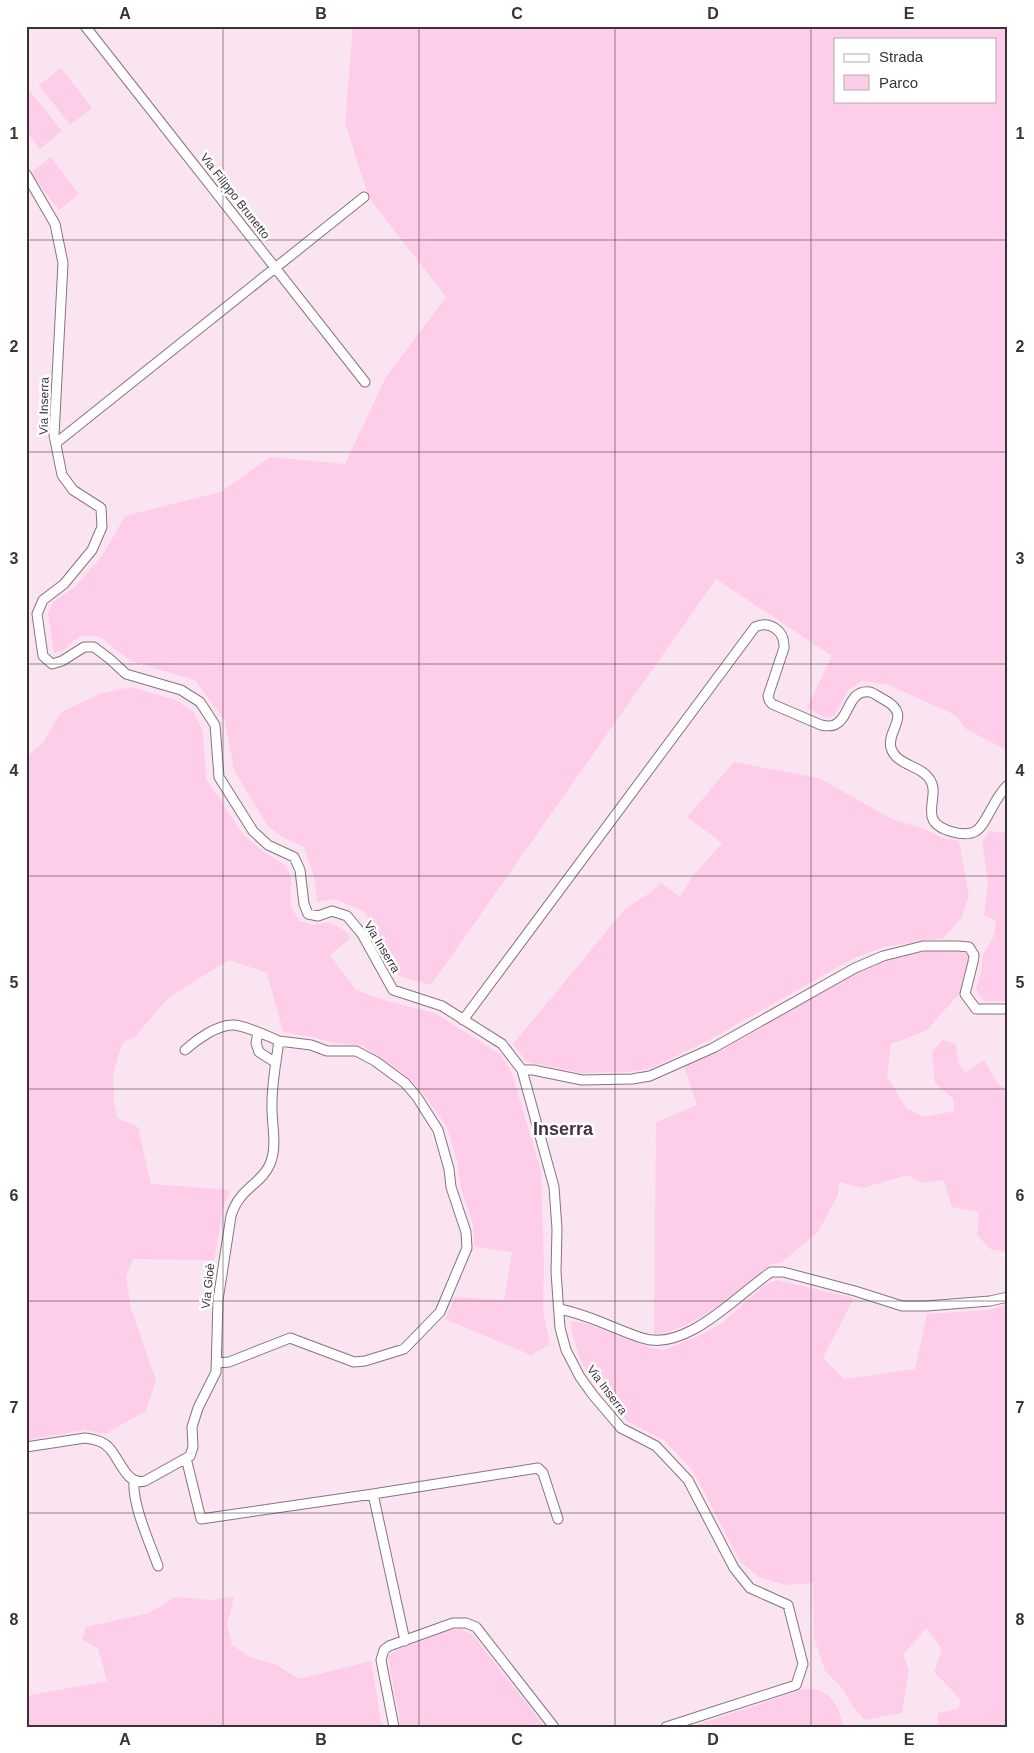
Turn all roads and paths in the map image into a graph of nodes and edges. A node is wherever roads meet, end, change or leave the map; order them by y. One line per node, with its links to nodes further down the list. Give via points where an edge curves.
1 (85, 26): 4 (street, Via Filippo Brunetto)
2 (26, 174): 6 (street, Via Inserra, via 56,224 63,263)
3 (364, 196): 4 (street)
4 (275, 268): 5 (street, Via Filippo Brunetto); 6 (street)
5 (365, 382)
6 (56, 443): 9 (street, Via Inserra, via 62,475 73,490 100,508 102,527 92,550 64,584 43,600 37,614 43,656 52,664 62,662 84,646 94,648 126,674 181,690 200,702 215,725 220,777 253,831 268,845 294,857 300,870 308,914 318,916 332,911 346,916 362,934 393,990 442,1006)
7 (1008, 785): 9 (street, via 976,831 959,834 937,825 931,812 931,782 926,775 900,760 891,748 898,718 890,702 870,692 861,693 850,702 837,724 830,726 772,704 768,696 784,641 776,629 761,624)
8 (1008, 1009): 14 (street, via 976,1009 970,1002 965,994 974,955 968,948 922,946 883,956 855,968 713,1048 650,1076 582,1080)
9 (463, 1020): 14 (street, Via Inserra, via 502,1044)
10 (258, 1033): 11 (street); 12 (street, via 234,1025 197,1039); 13 (street, via 256,1044 259,1052)
11 (279, 1041): 13 (street, Via Gioè); 17 (street, via 311,1045 327,1051 356,1052 375,1061 405,1083 438,1130 451,1187 466,1232 467,1248 440,1312 404,1349 354,1362 290,1338 229,1362)
12 (185, 1050)
13 (276, 1064): 17 (street, Via Gioè, via 272,1102 274,1149 270,1165 234,1206 229,1227 218,1300)
14 (522, 1070): 16 (street, Via Inserra, via 554,1187)
15 (1008, 1296): 16 (street, via 990,1302 902,1306 846,1288 784,1272 771,1272 701,1326 657,1342 584,1315)
16 (558, 1309): 27 (street, Via Inserra, via 566,1350 592,1395 621,1428 656,1446 688,1480 734,1568 750,1588 788,1604 803,1664 796,1685)
17 (217, 1363): 19 (street, Via Gioè, via 216,1372 198,1408 192,1427 193,1448)
18 (26, 1447): 20 (street, via 94,1439 110,1448)
19 (186, 1458): 20 (street, via 145,1481); 21 (street, via 201,1519)
20 (134, 1481): 23 (street, via 138,1509)
21 (373, 1494): 22 (street, via 538,1468); 24 (street)
22 (558, 1519)
23 (158, 1566)
24 (405, 1641): 25 (street, via 386,1648 381,1656); 26 (street, via 453,1623 476,1627)
25 (394, 1727)
26 (554, 1727)
27 (666, 1727)

